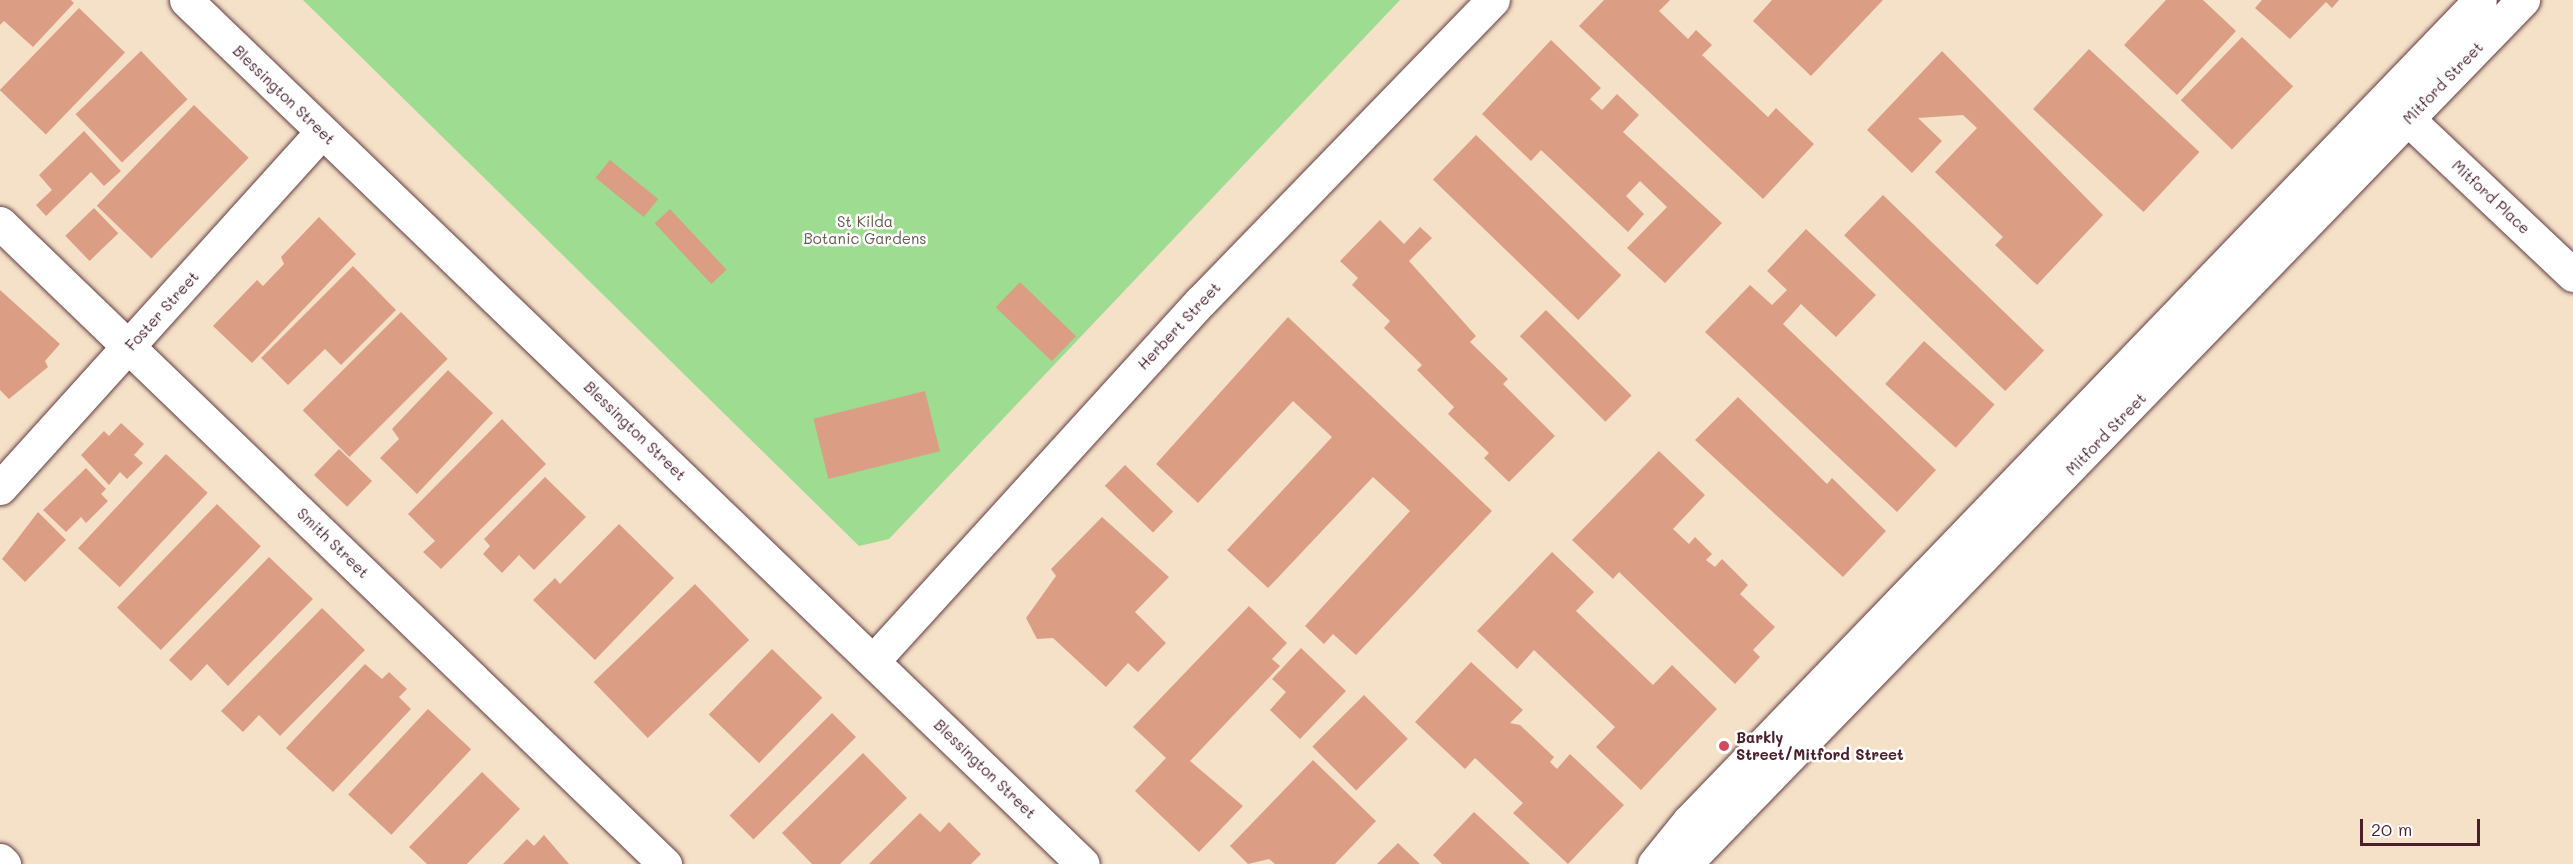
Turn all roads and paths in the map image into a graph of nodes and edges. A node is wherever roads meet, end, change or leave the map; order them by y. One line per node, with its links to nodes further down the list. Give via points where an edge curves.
1 (186, 0): 6 (street, Blessington Street)
2 (1493, 0): 11 (street, Herbert Street, via 1203,300)
3 (2480, 0): 12 (street, Mitford Street)
4 (2523, 0): 5 (street, Mitford Street)
5 (2408, 119): 8 (street, Mitford Place); 12 (street, Mitford Street)
6 (322, 132): 9 (street, Foster Street); 11 (street, Blessington Street)
7 (0, 223): 9 (street, Smith Street)
8 (2573, 274)
9 (129, 348): 10 (street, Foster Street); 15 (street, Smith Street)
10 (0, 488)
11 (873, 661): 16 (street, Blessington Street)
12 (1712, 818): 17 (street, Mitford Street); 18 (street, Mitford Street)
13 (0, 860): 14 (street)
14 (4, 864)
15 (664, 864)
16 (1083, 864)
17 (1654, 864)
18 (1685, 864)

